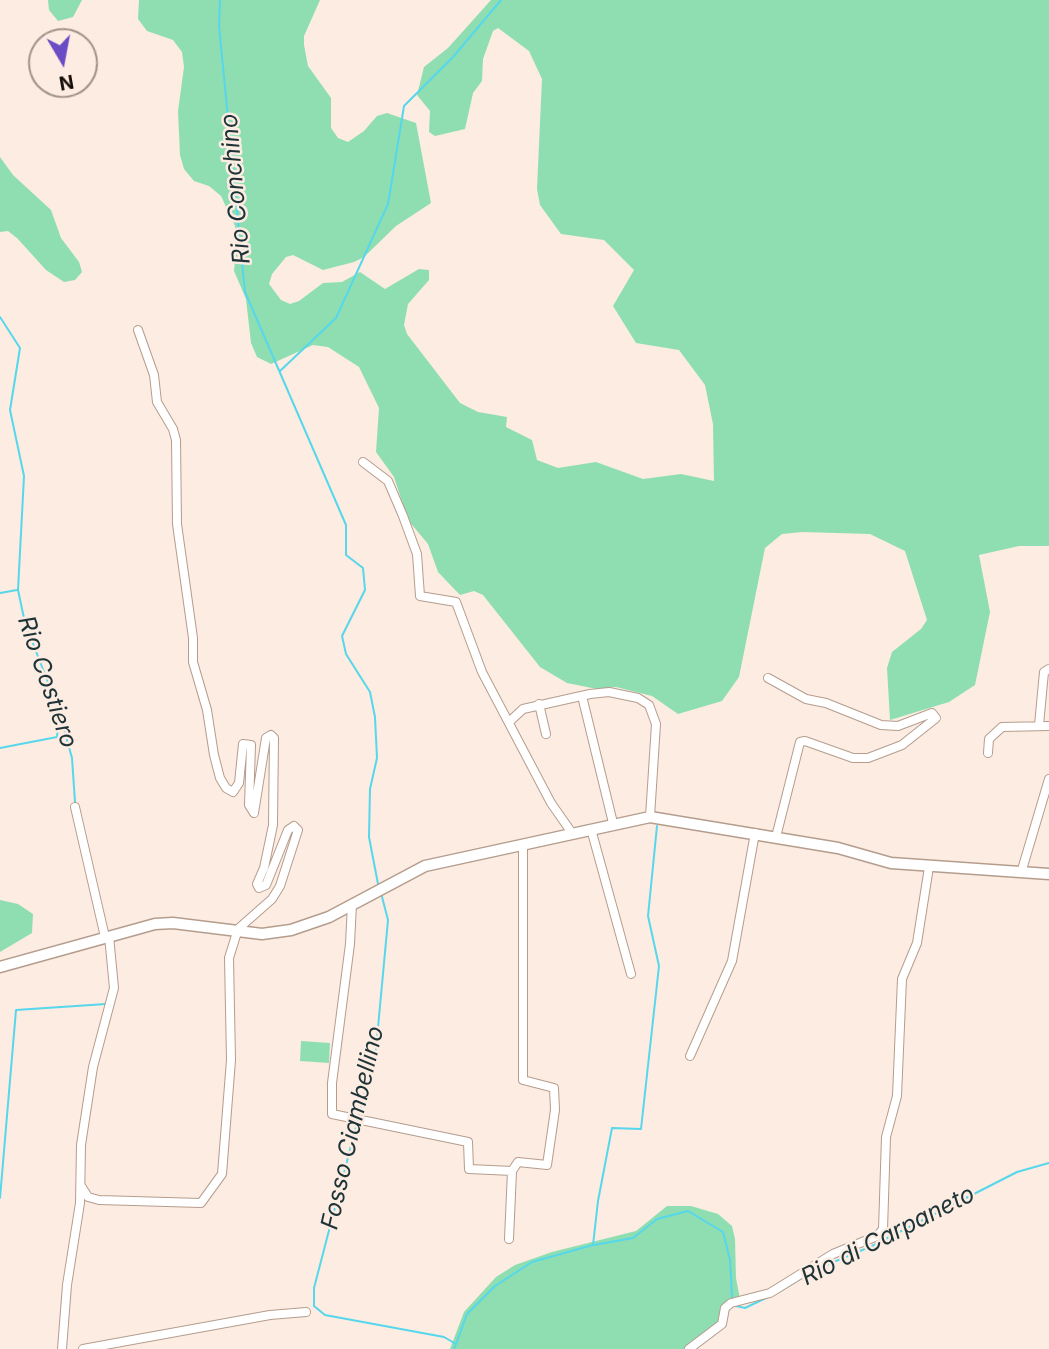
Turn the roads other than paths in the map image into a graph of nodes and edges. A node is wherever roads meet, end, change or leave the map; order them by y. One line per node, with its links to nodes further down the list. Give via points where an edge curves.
1 (138, 330): 25 (street, via 154,375 157,402 176,440 177,524 193,662 214,754 220,778 233,792 239,783 243,744 251,745 249,805 254,813 266,738 274,738 273,825 259,888 266,885 288,831 294,826 298,830 280,886)
2 (363, 462): 7 (street, via 388,481 403,516 417,554 420,596 456,602 482,672)
3 (1049, 669): 8 (street, via 1044,672)
4 (768, 678): 19 (street, via 806,699 881,725 898,726 932,713 936,718 902,745 867,758 800,742)
5 (582, 696): 6 (street); 14 (street, via 609,692 649,705 656,731); 15 (street)
6 (538, 705): 7 (street, via 523,709); 10 (street)
7 (509, 722): 17 (street)
8 (1039, 725): 9 (street); 11 (street, via 1002,727 989,739)
9 (1049, 726)
10 (546, 734)
11 (988, 753)
12 (1049, 779): 22 (street)
13 (75, 807): 26 (street)
14 (650, 817): 15 (main road); 18 (main road)
15 (613, 824): 16 (main road)
16 (591, 829): 17 (main road); 28 (street)
17 (572, 833): 20 (main road)
18 (755, 833): 19 (main road); 29 (street, via 732,961)
19 (776, 837): 21 (main road)
20 (523, 845): 24 (main road, via 425,866); 30 (street, via 523,1080 554,1088 555,1111 547,1165 519,1162)
21 (929, 867): 22 (main road); 36 (street, via 917,943 900,992 897,1096 886,1137 883,1229 770,1293 731,1303 725,1308 722,1324)
22 (1021, 873): 23 (main road)
23 (1049, 874)
24 (352, 904): 25 (main road, via 291,930); 30 (street, via 332,1114 468,1142 469,1169)
25 (236, 931): 26 (main road, via 173,923); 31 (street, via 229,958 231,1060 222,1174 209,1196 201,1203 110,1201 88,1197)
26 (107, 936): 27 (main road); 31 (street, via 114,988 90,1082)
27 (0, 967)
28 (631, 974)
29 (690, 1056)
30 (512, 1171): 32 (street)
31 (80, 1186): 34 (street)
32 (509, 1239)
33 (306, 1311): 35 (street)
34 (62, 1349)
35 (83, 1349)
36 (689, 1349)

